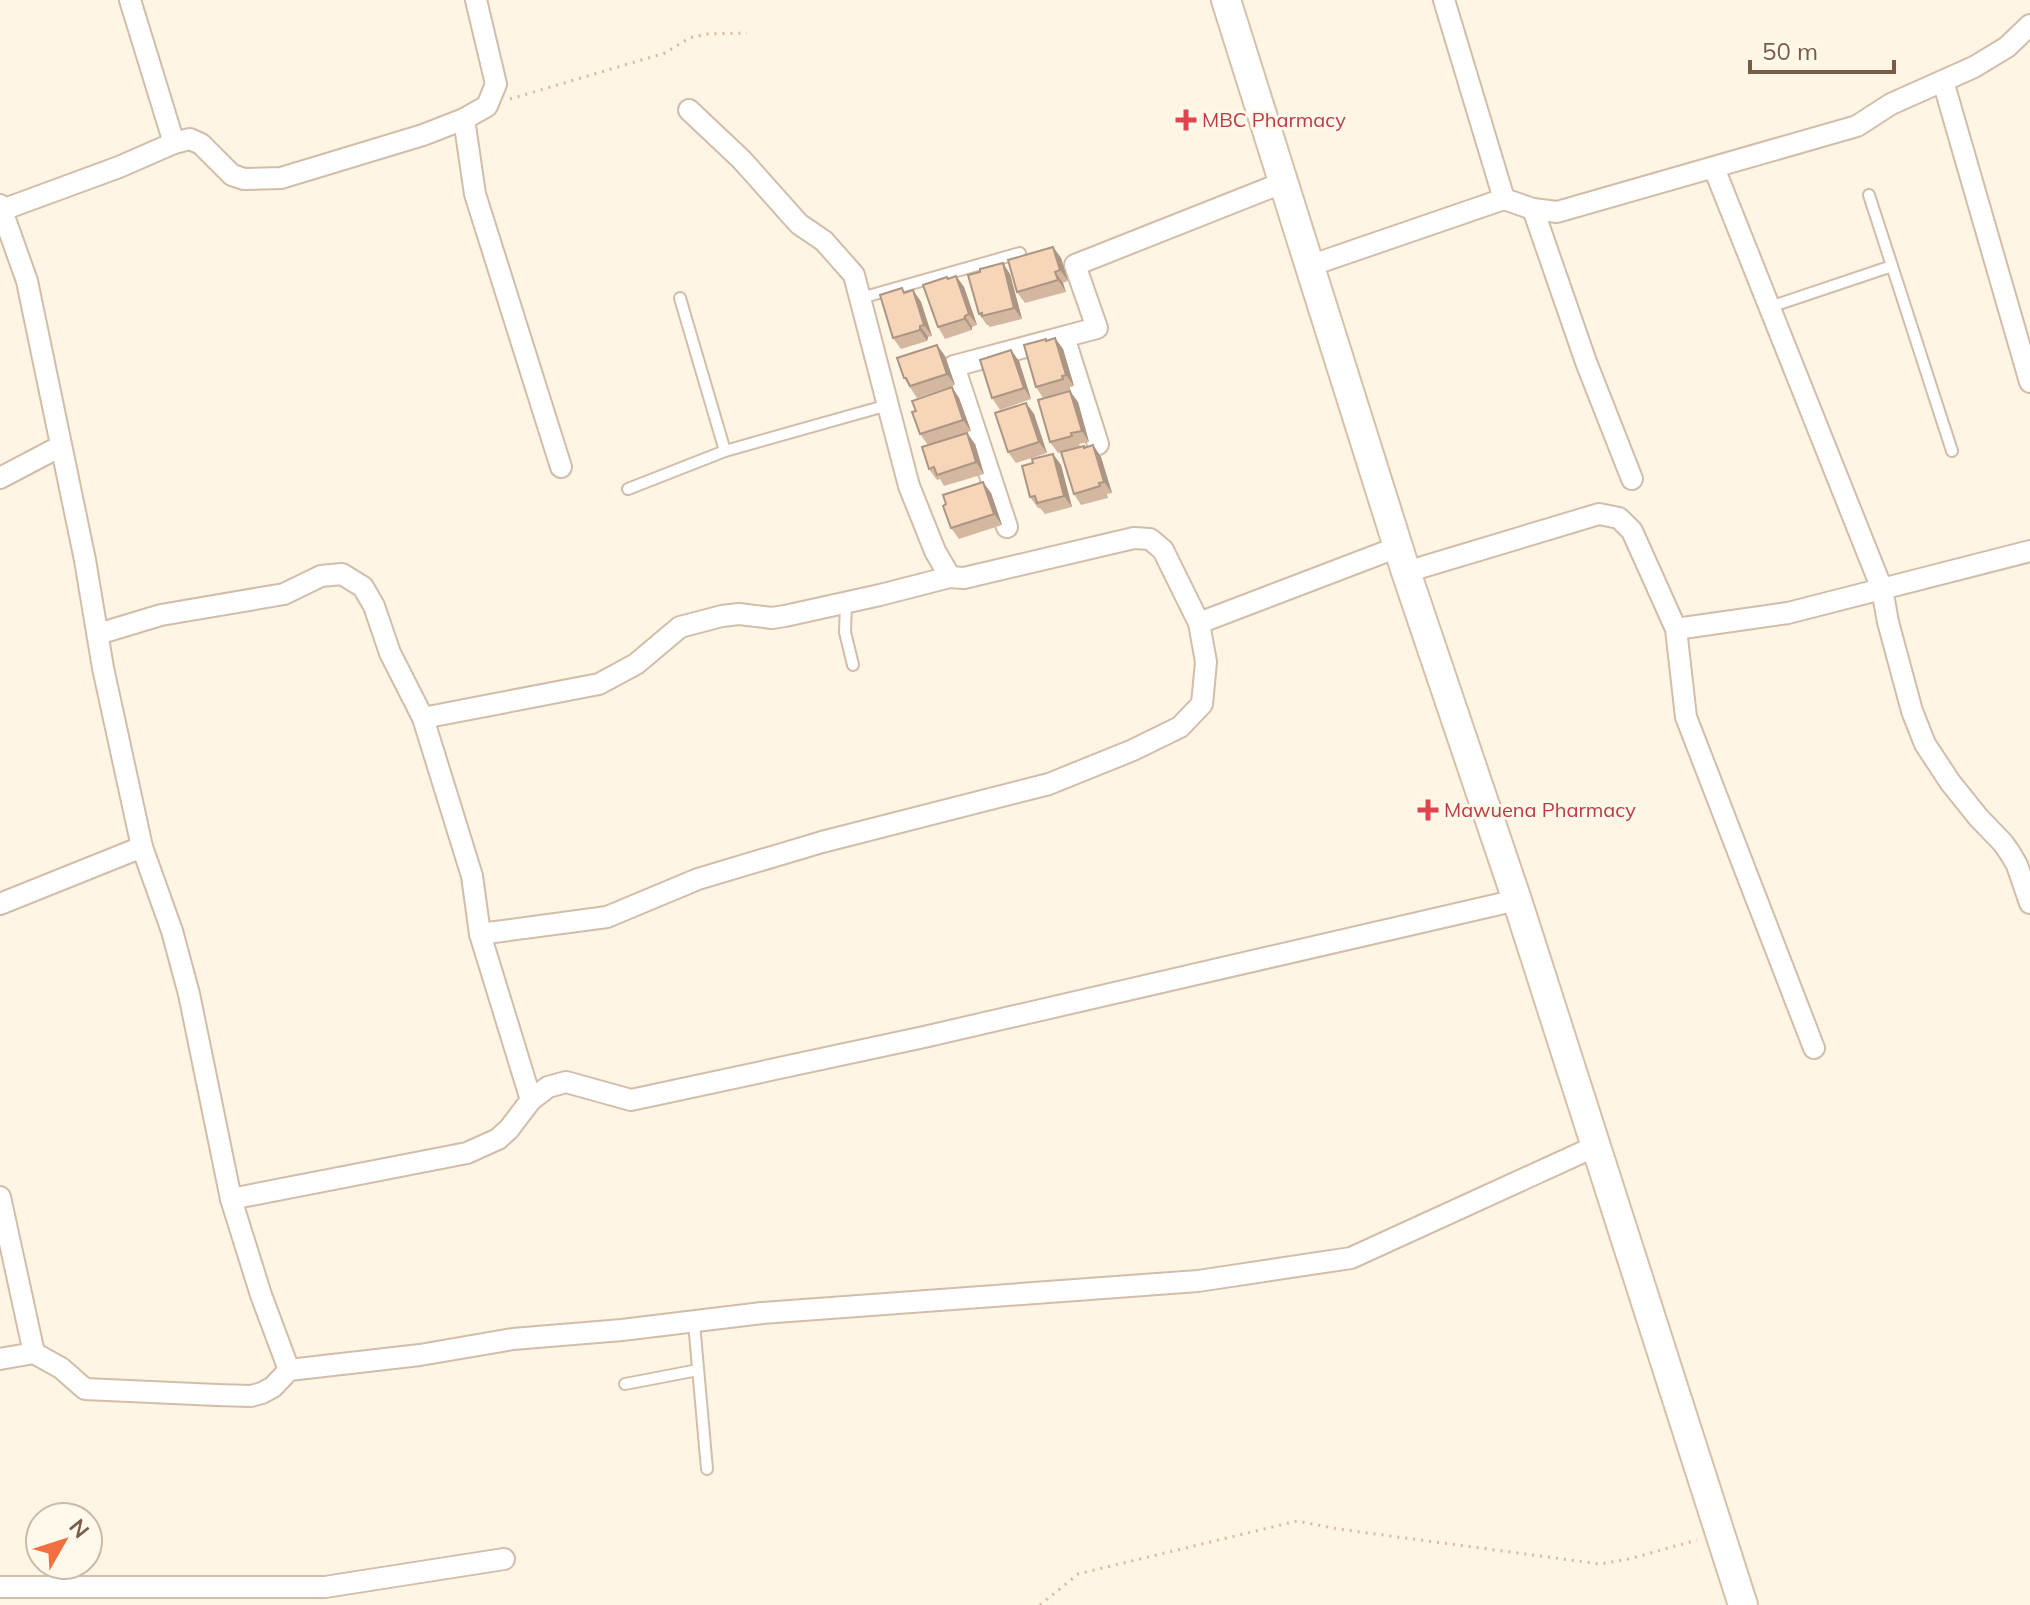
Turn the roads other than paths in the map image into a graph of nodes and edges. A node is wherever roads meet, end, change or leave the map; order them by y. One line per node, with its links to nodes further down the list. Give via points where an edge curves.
1 (130, 0): 9 (street)
2 (476, 0): 8 (street, via 496,84 487,106)
3 (1226, 0): 11 (main road)
4 (1444, 0): 13 (street)
5 (2030, 25): 6 (street, via 2007,47)
6 (1943, 81): 10 (street, via 1857,126); 24 (street)
7 (689, 110): 21 (street, via 799,224 824,241 854,275)
8 (464, 119): 9 (street, via 281,178 244,179 232,175 201,144 190,139); 30 (street, via 475,194)
9 (174, 143): 14 (street)
10 (1714, 168): 15 (street, via 1557,212); 22 (street)
11 (1282, 183): 18 (main road); 23 (street, via 1075,265 1097,328)
12 (1869, 195): 19 (lane)
13 (1504, 199): 15 (street); 18 (street)
14 (1, 207): 16 (street)
15 (1533, 209): 32 (street)
16 (6, 241): 27 (street, via 27,281)
17 (1020, 253): 21 (lane)
18 (1309, 266): 36 (main road)
19 (1892, 266): 22 (lane); 29 (lane)
20 (680, 298): 28 (lane)
21 (861, 298): 25 (street)
22 (1770, 307): 38 (street)
23 (1064, 337): 26 (street); 34 (street, via 954,366)
24 (2030, 382)
25 (888, 405): 28 (lane); 37 (street, via 909,486)
26 (1098, 444)
27 (61, 446): 31 (street); 42 (street)
28 (725, 451): 33 (lane)
29 (1952, 451)
30 (561, 467)
31 (0, 478)
32 (1632, 479)
33 (628, 489)
34 (1007, 527)
35 (2030, 551): 38 (street)
36 (1402, 559): 40 (street); 41 (street, via 1599,514 1619,518 1632,531); 46 (main road)
37 (950, 577): 39 (street); 40 (street, via 1150,539 1163,550)
38 (1882, 589): 41 (street, via 1788,613); 47 (street, via 1925,744 2010,853)
39 (846, 603): 43 (lane, via 845,632); 44 (street, via 772,618 722,616 680,627 636,664 599,684)
40 (1199, 623): 49 (street, via 1206,662 1202,704 1180,727 1133,750 1049,784 698,879 607,917)
41 (1676, 629): 50 (street, via 1686,717)
42 (98, 634): 44 (street, via 161,615 284,594 321,576 342,574 363,587 374,606 390,653); 45 (street)
43 (853, 665)
44 (423, 718): 49 (street, via 472,876)
45 (142, 847): 48 (street); 54 (street, via 189,994)
46 (1517, 900): 51 (street, via 631,1100 566,1082); 52 (main road)
47 (2030, 903)
48 (0, 904)
49 (480, 934): 51 (street)
50 (1814, 1048)
51 (531, 1100): 54 (street, via 498,1139 467,1153)
52 (1596, 1146): 55 (street, via 1351,1258 1198,1281 791,1310); 64 (main road)
53 (0, 1197): 56 (street)
54 (231, 1199): 58 (street)
55 (694, 1323): 58 (street, via 513,1339); 59 (lane)
56 (34, 1353): 57 (street); 58 (street, via 85,1389 251,1396 273,1387)
57 (0, 1359)
58 (289, 1370)
59 (698, 1370): 60 (lane); 61 (lane)
60 (625, 1384)
61 (707, 1469)
62 (504, 1559): 63 (street, via 325,1587)
63 (0, 1587)
64 (1743, 1605)

